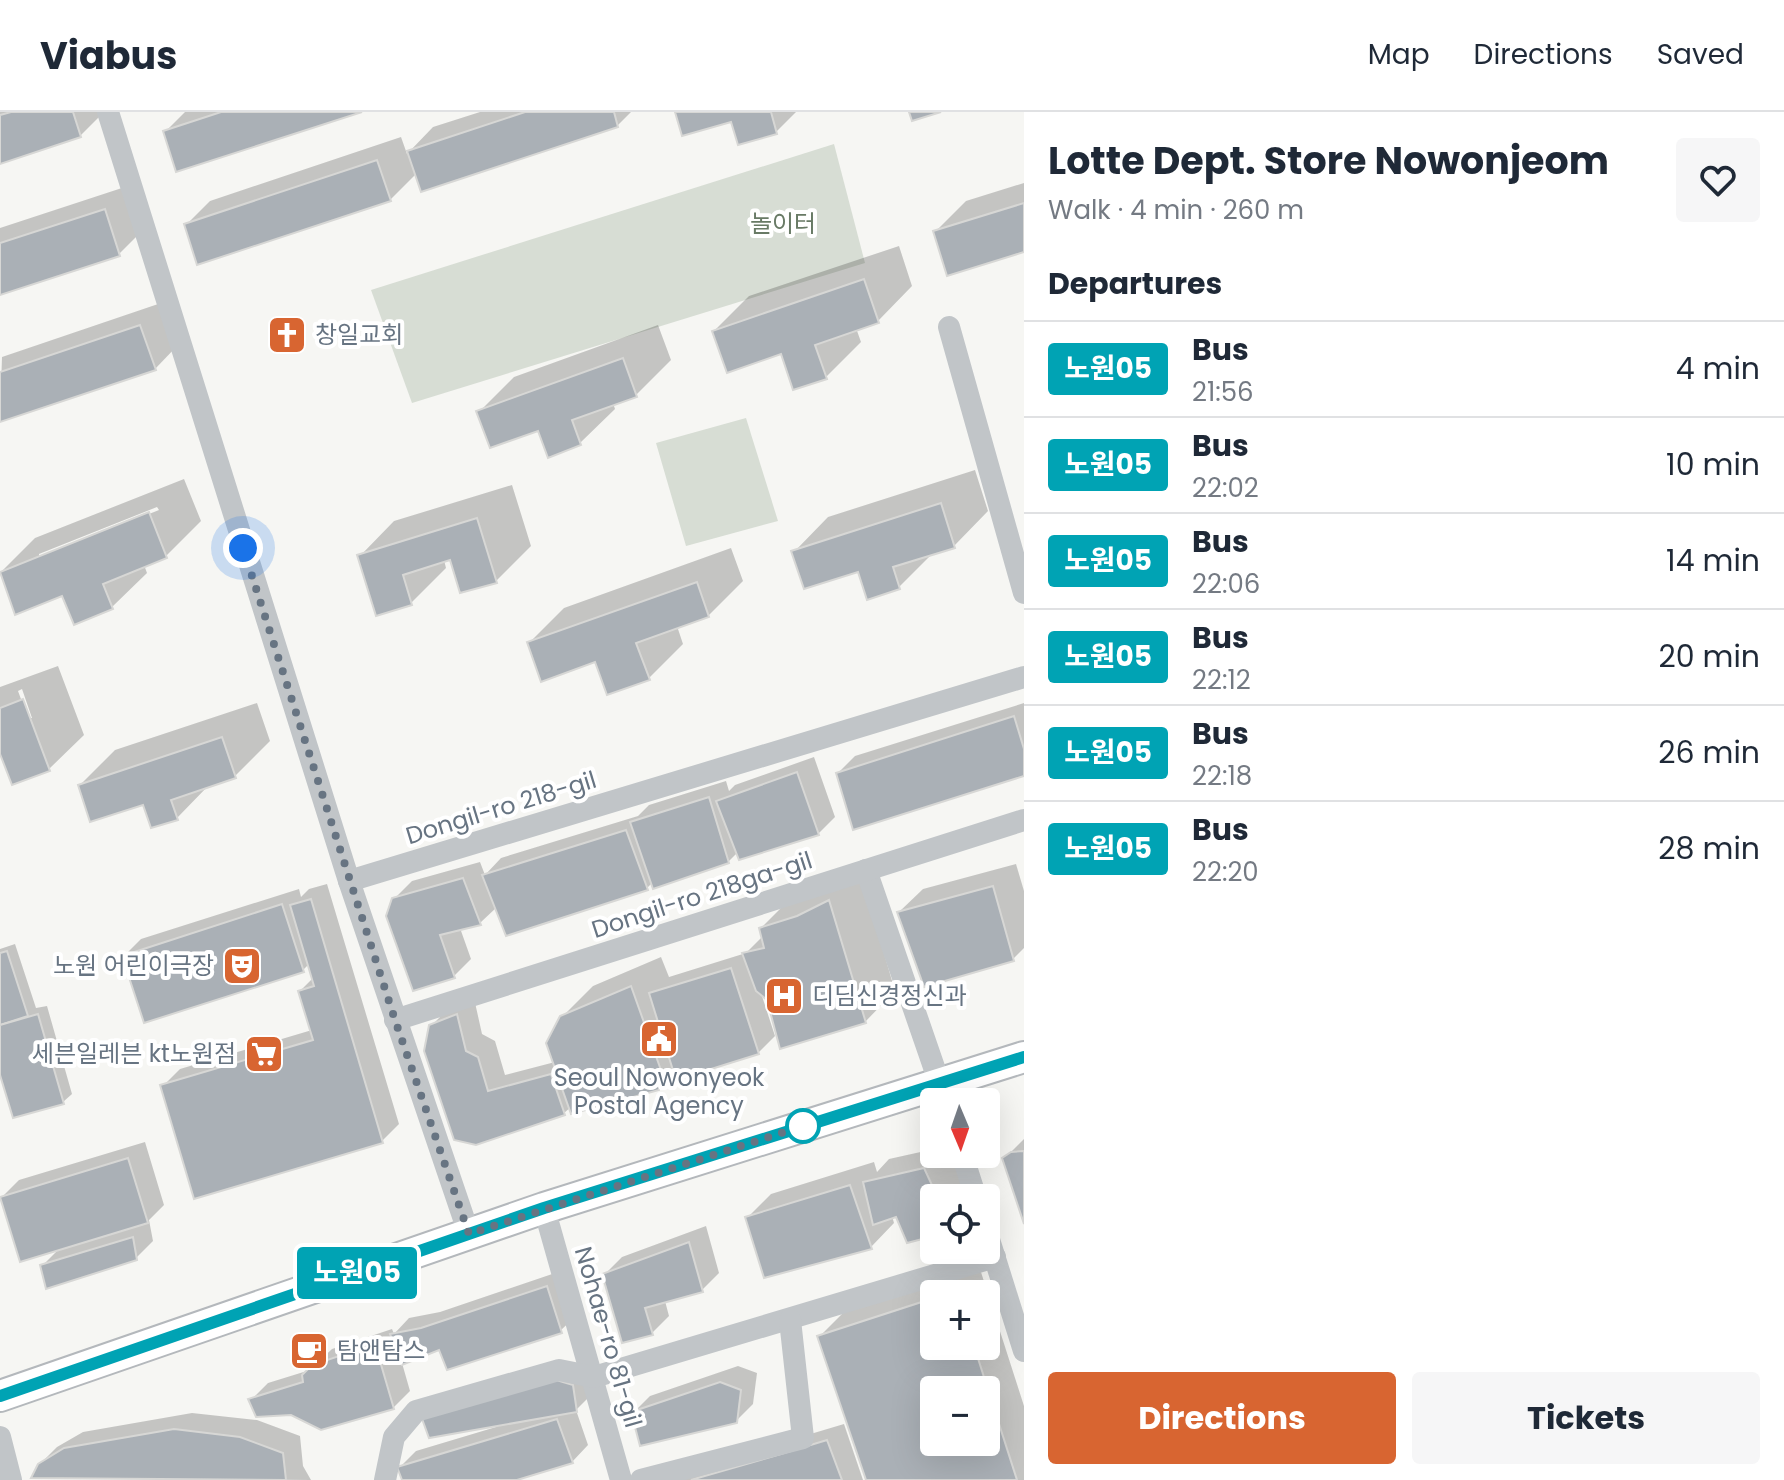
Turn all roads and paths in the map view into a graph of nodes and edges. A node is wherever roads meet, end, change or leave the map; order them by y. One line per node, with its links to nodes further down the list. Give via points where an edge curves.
1 (108, 112): 7 (street)
2 (949, 327): 3 (street)
3 (1024, 593)
4 (1024, 677): 7 (street, Dongil-ro 218-gil)
5 (1024, 820): 6 (street, Dongil-ro 218ga-gil)
6 (866, 870): 8 (street, Dongil-ro 218ga-gil); 10 (street)
7 (349, 881): 8 (street)
8 (395, 1020): 14 (street)
9 (1024, 1057): 11 (main road)
10 (942, 1088)
11 (952, 1088)
12 (920, 1099): 13 (main road)
13 (544, 1208): 14 (main road); 19 (street, Nohae-ro 81-gil)
14 (469, 1234): 20 (main road)
15 (972, 1264): 17 (street)
16 (997, 1264): 18 (street)
17 (790, 1320): 19 (street); 25 (street, via 803,1438)
18 (1024, 1351)
19 (594, 1377): 23 (street, via 559,1370 416,1411 394,1437); 24 (street, Nohae-ro 81-gil)
20 (0, 1396)
21 (0, 1437): 22 (street)
22 (11, 1480)
23 (385, 1480)
24 (621, 1480)
25 (641, 1480)

